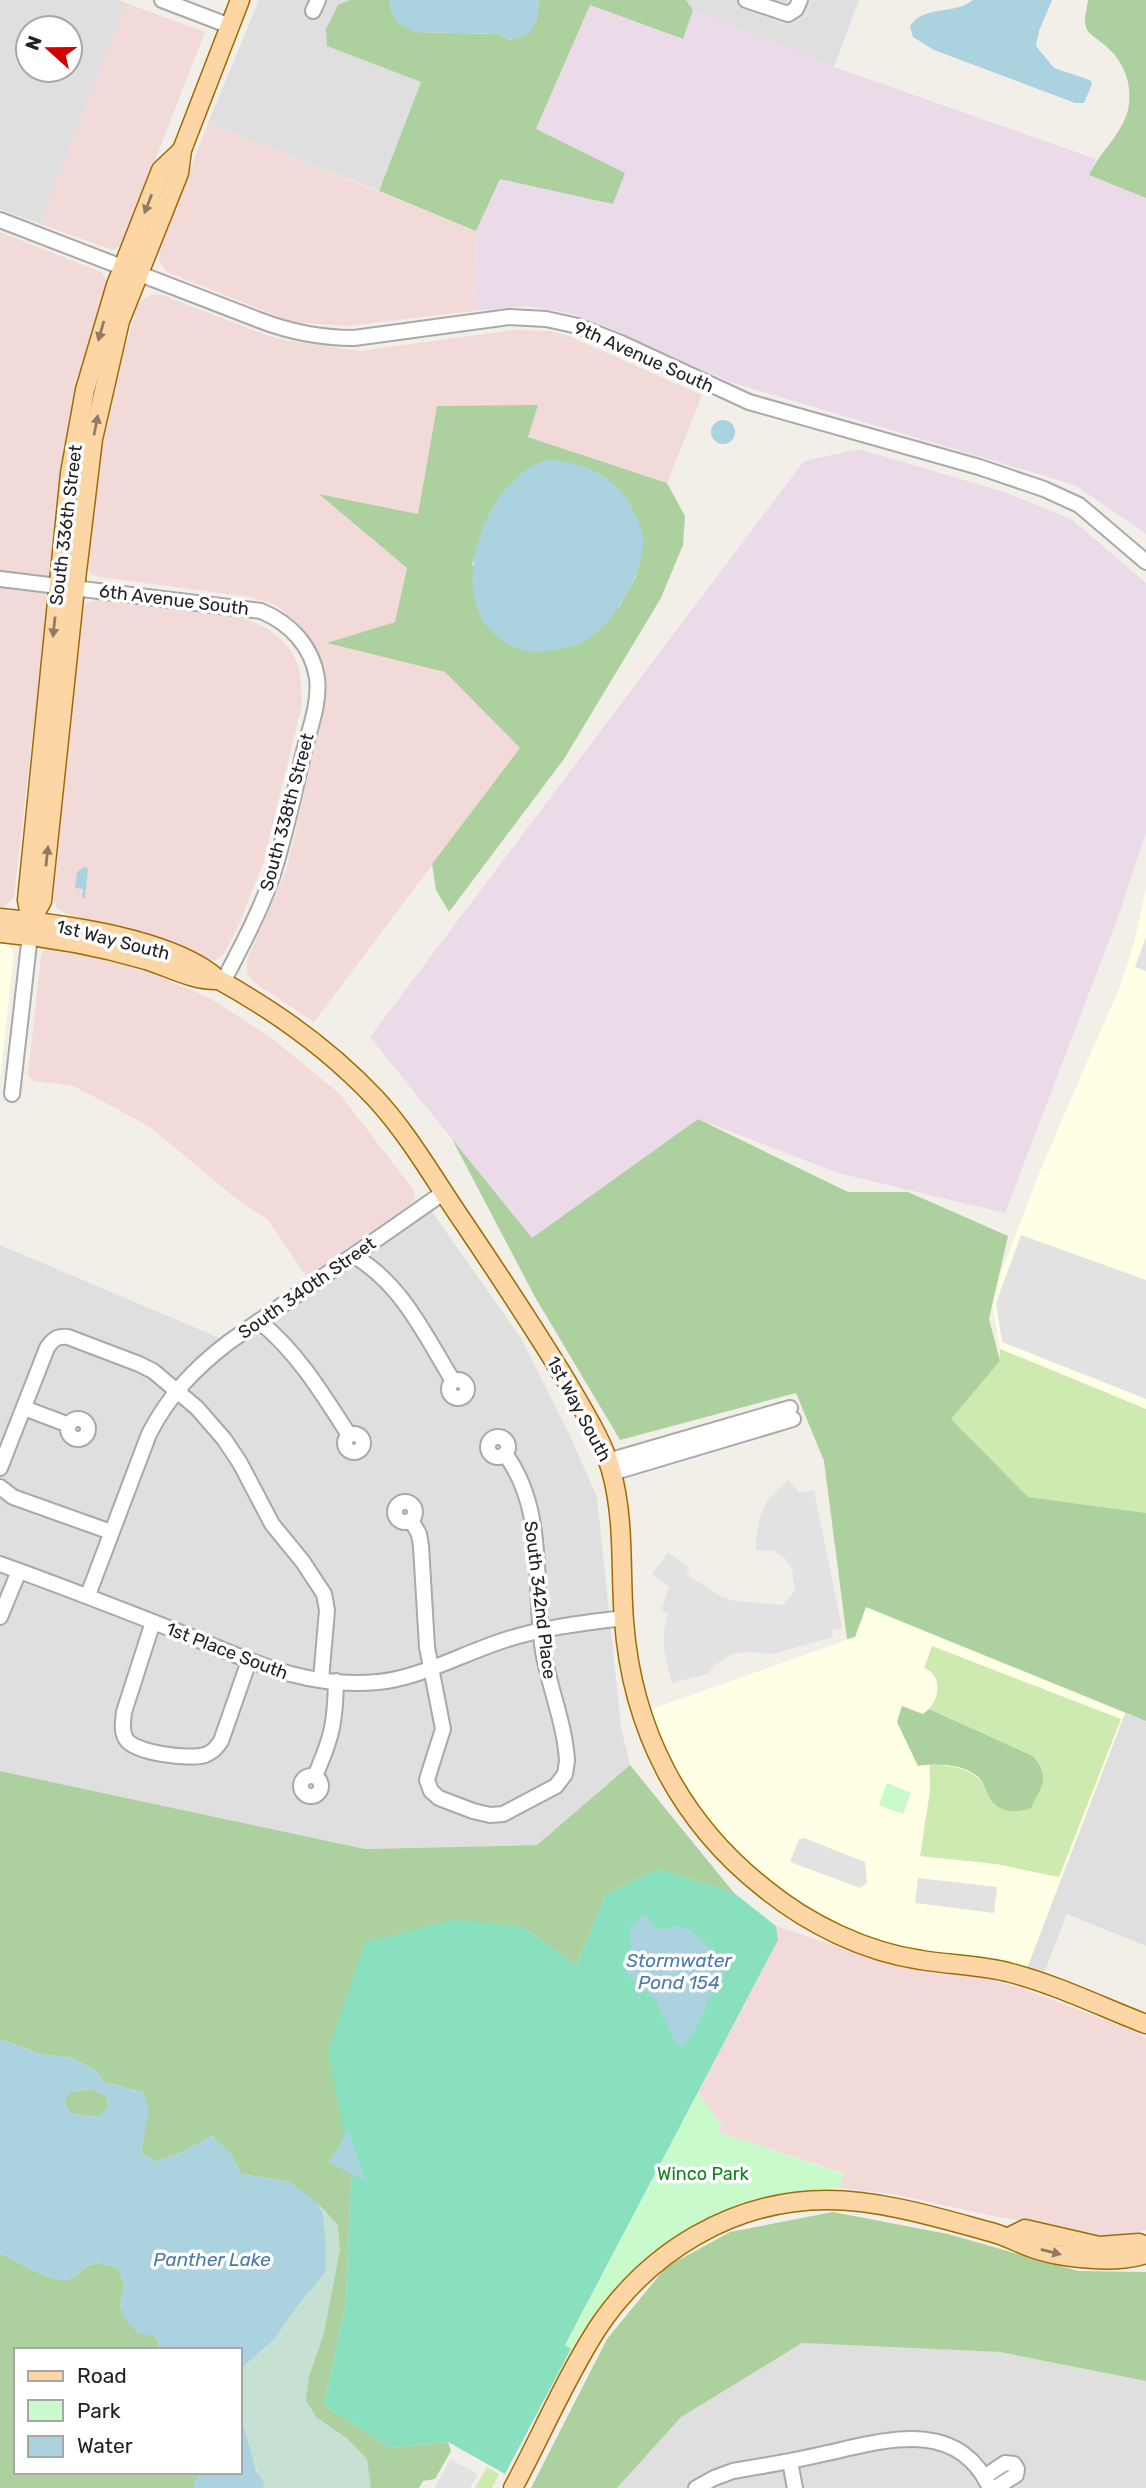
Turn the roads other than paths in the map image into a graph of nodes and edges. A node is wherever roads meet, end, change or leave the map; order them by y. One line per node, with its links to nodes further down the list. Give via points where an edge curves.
1 (162, 0): 5 (street)
2 (240, 0): 5 (main road, South 336th Street)
3 (746, 0): 4 (street, via 784,14 793,12)
4 (800, 0)
5 (230, 26): 7 (main road, South 336th Street, via 182,150 161,170)
6 (0, 220): 7 (street, 9th Avenue South)
7 (131, 270): 8 (street, 9th Avenue South, via 273,326 318,336 363,337 509,317 578,326 749,402 1044,489 1079,505); 10 (main road, South 336th Street, via 105,319 83,400 70,473)
8 (1146, 562)
9 (0, 579): 10 (street, 6th Avenue South)
10 (67, 587): 11 (street, 6th Avenue South, via 261,611); 13 (main road, South 336th Street, via 27,900)
11 (299, 637): 15 (street, South 338th Street, via 317,679 316,702 271,880)
12 (0, 918): 13 (main road, 1st Way South)
13 (30, 928): 14 (main road, 1st Way South); 15 (main road, 1st Way South, via 203,981); 16 (street, South 336th Street)
14 (0, 933)
15 (221, 981): 17 (main road, 1st Way South, via 303,1034 351,1074 399,1126)
16 (12, 1094)
17 (443, 1193): 18 (street, South 340th Street); 27 (main road, 1st Way South, via 533,1325)
18 (354, 1256): 19 (street, South 340th Street); 20 (street, via 378,1271 405,1302)
19 (260, 1321): 21 (street, South 340th Street, via 206,1360); 25 (street, via 297,1356)
20 (453, 1381)
21 (176, 1391): 22 (street, via 139,1364 59,1336 47,1348); 31 (street, South 340th Street, via 149,1434); 41 (street, via 224,1439 272,1524 320,1586 327,1610)
22 (23, 1408): 24 (street); 28 (street)
23 (791, 1413): 27 (street)
24 (69, 1425)
25 (349, 1435)
26 (505, 1454): 38 (street, South 342nd Place, via 522,1488 532,1524)
27 (610, 1467): 36 (main road, 1st Way South, via 620,1516)
28 (0, 1468)
29 (0, 1487): 31 (street, via 13,1497)
30 (411, 1520): 40 (street, via 422,1554)
31 (111, 1532): 34 (street, South 340th Street)
32 (0, 1564): 33 (street, 1st Place South)
33 (19, 1571): 34 (street, 1st Place South); 35 (street)
34 (88, 1595): 37 (street, 1st Place South)
35 (0, 1617)
36 (624, 1618): 38 (street, 1st Place South); 43 (main road, 1st Way South, via 641,1713 662,1767 687,1808 722,1850 779,1900 813,1922 869,1947 918,1960 1012,1973)
37 (153, 1622): 39 (street, 1st Place South); 39 (street, via 124,1712 124,1737 130,1745 191,1757 214,1751)
38 (541, 1630): 40 (street, 1st Place South); 40 (street, South 342nd Place, via 567,1767 556,1786 503,1814 451,1804 431,1791 429,1773 443,1729)
39 (249, 1661): 41 (street, 1st Place South, via 291,1676)
40 (429, 1668): 41 (street, 1st Place South, via 381,1682)
41 (329, 1681): 42 (street, via 332,1735)
42 (315, 1776)
43 (1146, 2024)
44 (1009, 2237): 45 (main road, via 1025,2229 1099,2246); 46 (main road, one-way to 46, via 1022,2245 1083,2259); 49 (main road, via 906,2211 829,2200 760,2208 713,2227 660,2258 623,2294 596,2330)
45 (1146, 2246)
46 (1146, 2254)
47 (790, 2462): 48 (street, via 885,2440 921,2438 957,2450); 50 (street, via 733,2472); 51 (street)
48 (989, 2484)
49 (513, 2488)
50 (696, 2488)
51 (795, 2488)

